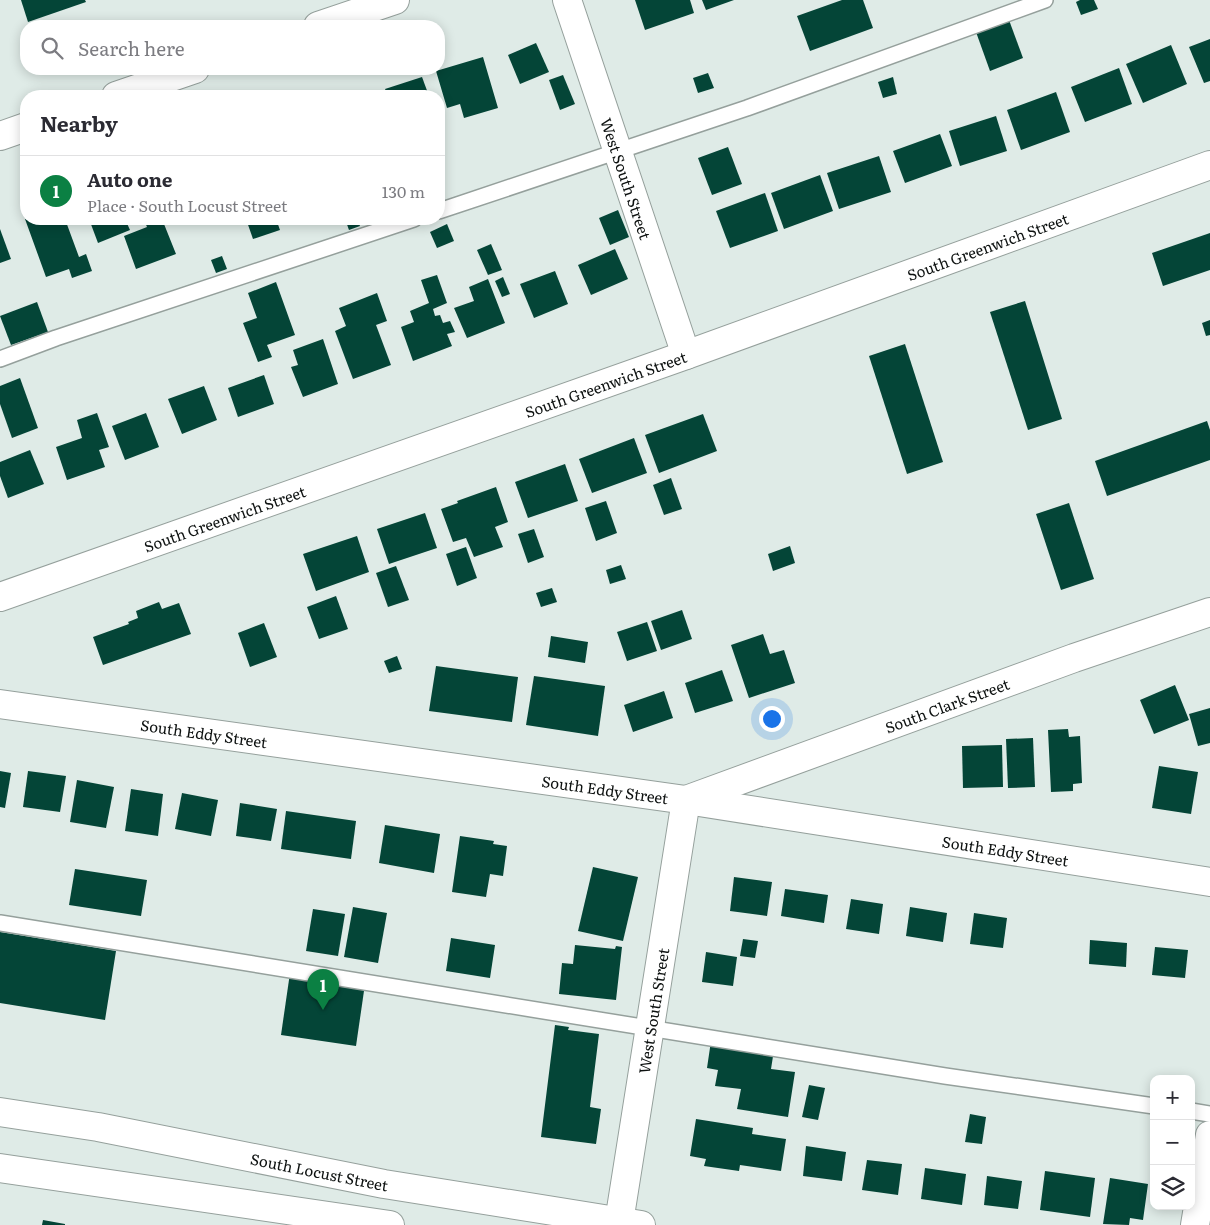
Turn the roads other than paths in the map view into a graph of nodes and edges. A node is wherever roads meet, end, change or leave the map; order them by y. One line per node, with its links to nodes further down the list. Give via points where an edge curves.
1 (395, 0): 4 (street)
2 (566, 0): 9 (street, West South Street)
3 (1045, 0): 9 (lane)
4 (336, 20)
5 (177, 75): 6 (street)
6 (134, 90)
7 (20, 129): 8 (street)
8 (0, 136)
9 (618, 151): 11 (lane); 13 (street, West South Street)
10 (1210, 164): 13 (street, South Greenwich Street)
11 (445, 209)
12 (396, 225): 14 (lane)
13 (686, 355): 15 (street, South Greenwich Street)
14 (0, 359)
15 (0, 597)
16 (1210, 612): 18 (street, South Clark Street, via 1074,658)
17 (0, 704): 18 (street, South Eddy Street)
18 (686, 800): 19 (street, South Eddy Street); 21 (street, West South Street)
19 (1210, 882)
20 (0, 923): 21 (lane)
21 (649, 1027): 22 (lane, via 945,1076); 28 (street, West South Street)
22 (1150, 1105)
23 (0, 1112): 28 (street, South Locust Street, via 98,1127 384,1184)
24 (1195, 1112): 25 (lane)
25 (1210, 1114)
26 (1210, 1135): 30 (street)
27 (0, 1168): 29 (street)
28 (630, 1223)
29 (390, 1225)
30 (1196, 1225)

